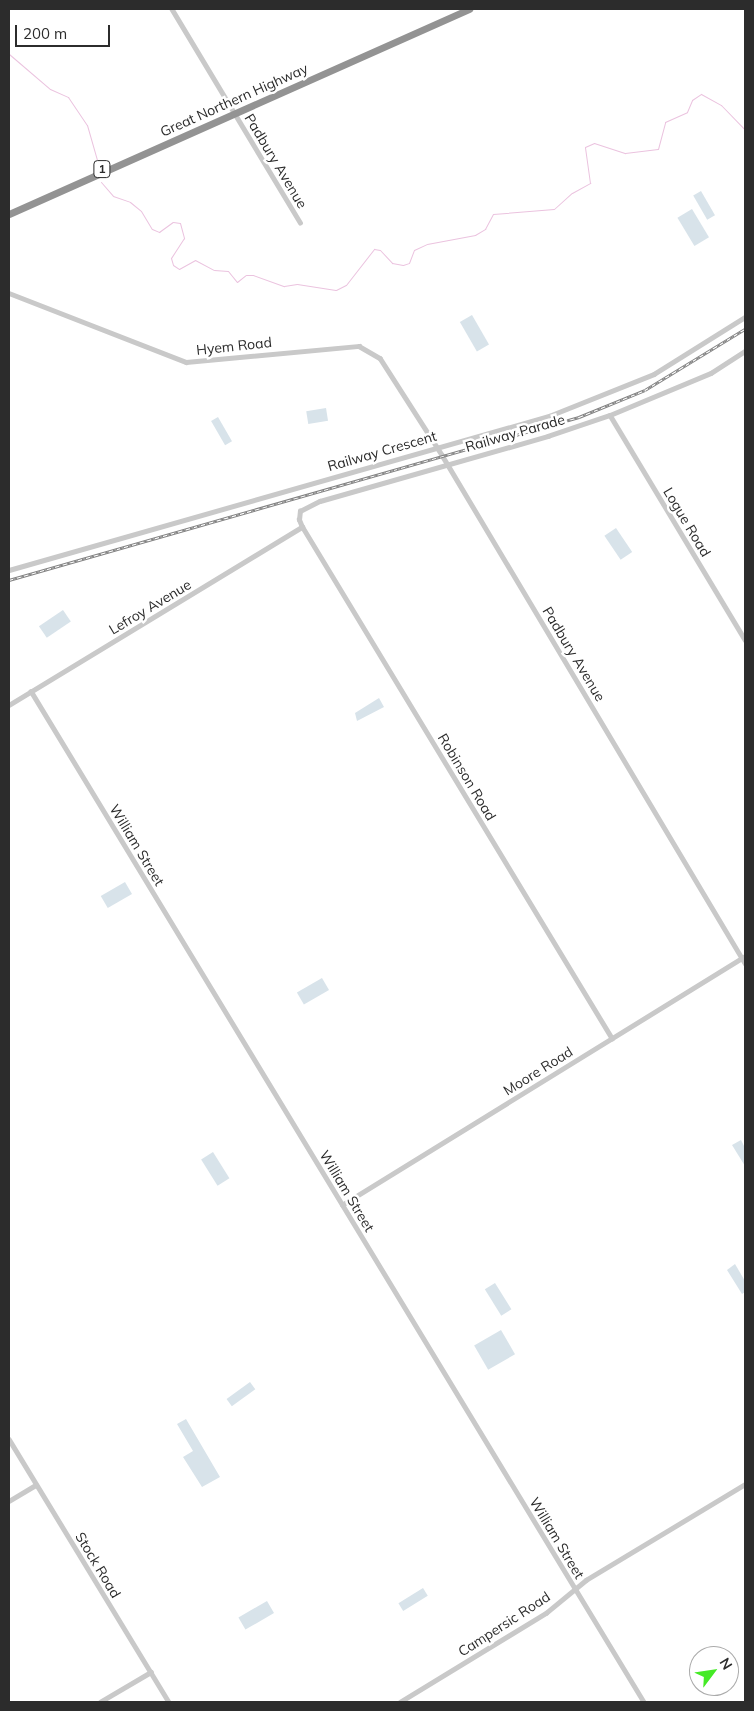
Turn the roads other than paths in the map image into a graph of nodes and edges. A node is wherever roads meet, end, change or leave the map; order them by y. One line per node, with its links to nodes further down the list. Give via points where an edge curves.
1 (172, 9): 4 (street, Padbury Avenue)
2 (457, 9): 4 (highway, Great Northern Highway / 1)
3 (469, 9): 4 (highway, Great Northern Highway / 1)
4 (234, 112): 5 (highway, Great Northern Highway / 1); 6 (highway, Great Northern Highway / 1); 7 (street, Padbury Avenue)
5 (9, 210)
6 (9, 214)
7 (300, 222)
8 (9, 293): 11 (street, Hyem Road, via 186,362 359,346)
9 (745, 316): 13 (street, Railway Crescent, via 682,358 625,388 549,416)
10 (745, 351): 12 (street, Railway Parade, via 711,373)
11 (380, 358): 13 (street, Padbury Avenue)
12 (610, 415): 14 (street, Railway Parade); 17 (street, Logue Road)
13 (437, 447): 14 (street, Padbury Avenue); 16 (street, Railway Crescent)
14 (447, 464): 15 (street, Railway Parade, via 306,507 300,511); 20 (street, Padbury Avenue)
15 (302, 528): 18 (street, Lefroy Avenue); 22 (street, Robinson Road)
16 (9, 570)
17 (745, 640)
18 (32, 691): 19 (street, Lefroy Avenue); 23 (street, William Street)
19 (9, 705)
20 (744, 957): 21 (street, Padbury Avenue); 22 (street, Moore Road)
21 (745, 963)
22 (612, 1039): 23 (street, Moore Road)
23 (342, 1205): 28 (street, William Street)
24 (9, 1439): 25 (street, Stock Road)
25 (36, 1484): 27 (street); 29 (street, Stock Road)
26 (745, 1484): 28 (street, Campersic Road)
27 (9, 1501)
28 (574, 1588): 32 (street, Campersic Road, via 546,1613); 33 (street, William Street)
29 (150, 1672): 30 (street); 31 (street, Stock Road)
30 (100, 1702)
31 (169, 1702)
32 (400, 1702)
33 (644, 1702)

